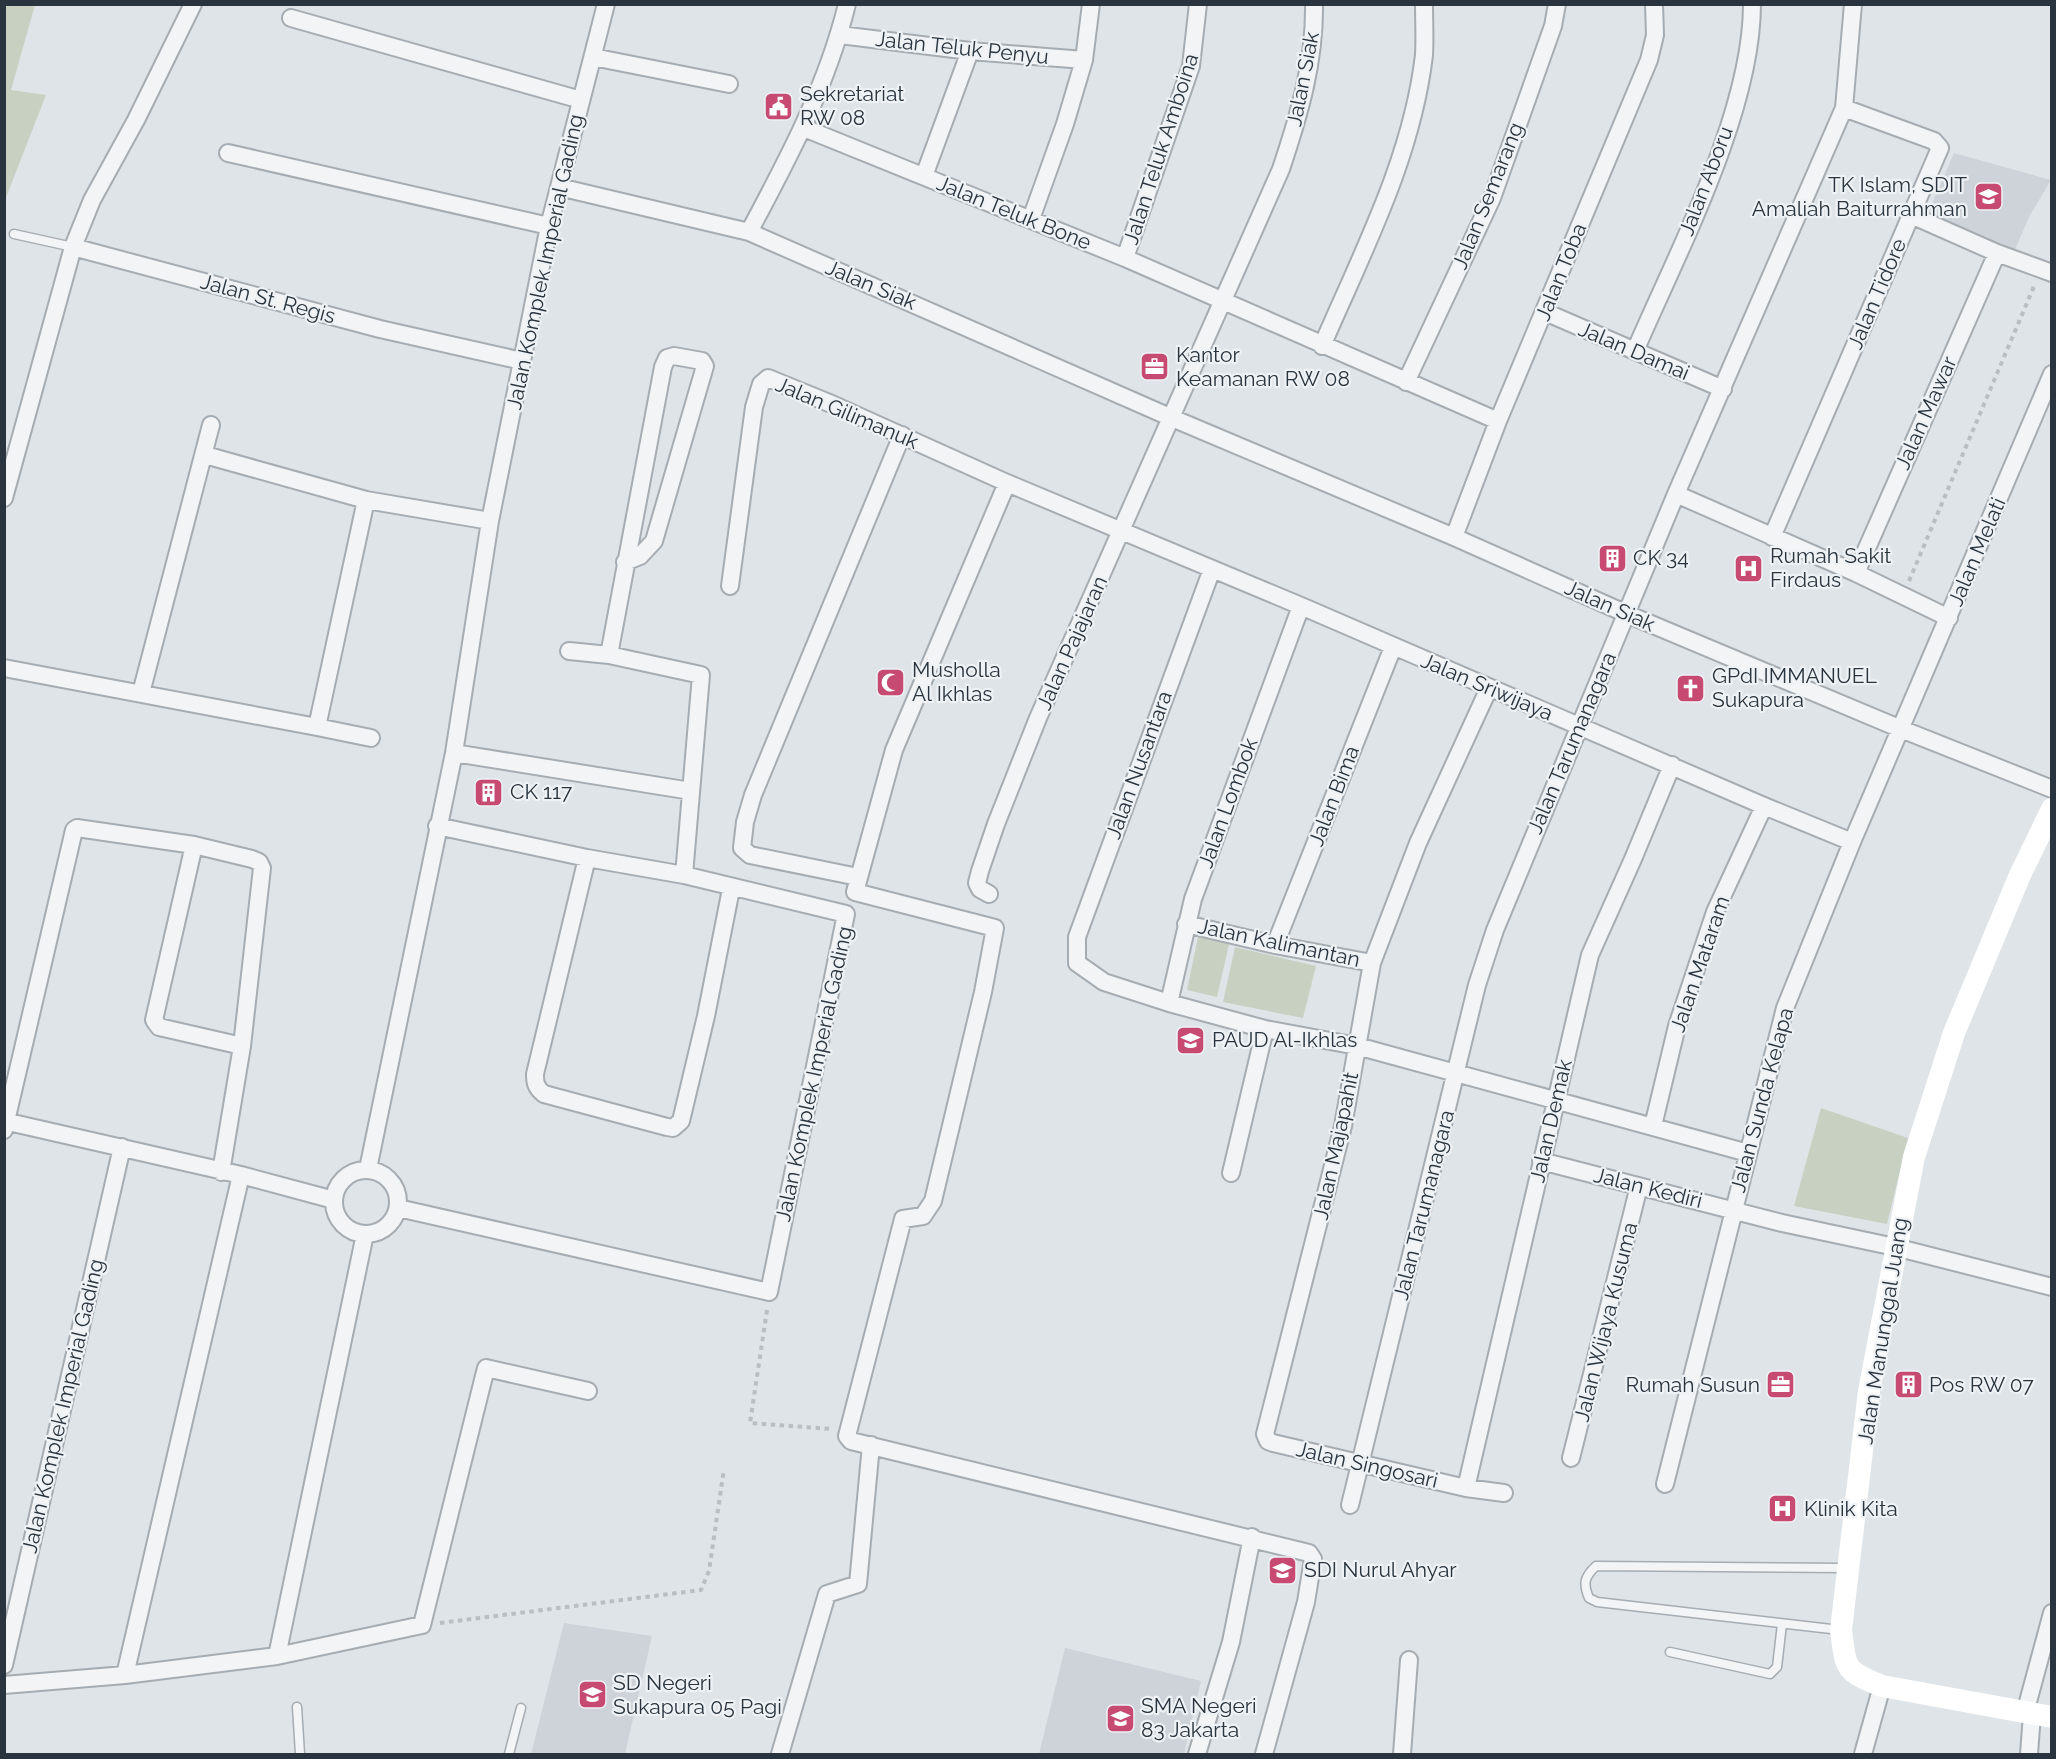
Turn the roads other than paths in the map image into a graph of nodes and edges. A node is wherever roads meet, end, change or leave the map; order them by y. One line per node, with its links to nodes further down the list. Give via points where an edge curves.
1 (193, 4): 29 (street, via 92,200)
2 (606, 4): 15 (street, Jalan Komplek Imperial Gading)
3 (847, 4): 13 (street)
4 (1091, 4): 16 (street)
5 (1198, 4): 31 (street, Jalan Teluk Amboina, via 1186,83)
6 (1314, 4): 33 (street, Jalan Siak, via 1312,56 1300,111 1281,169)
7 (1424, 4): 35 (street, via 1424,53 1418,93 1396,176)
8 (1557, 4): 39 (street, Jalan Semarang, via 1553,26 1492,198)
9 (1654, 4): 34 (street, Jalan Toba, via 1655,35 1649,60)
10 (1752, 4): 36 (street, Jalan Aboru, via 1752,38 1725,137)
11 (1853, 4): 19 (street, Jalan Tarumanagara)
12 (291, 18): 18 (street)
13 (840, 35): 14 (street, Jalan Teluk Penyu); 20 (street)
14 (970, 51): 16 (street, Jalan Teluk Penyu); 22 (street)
15 (593, 57): 17 (street); 18 (street, Jalan Komplek Imperial Gading)
16 (1084, 60): 25 (street)
17 (729, 84)
18 (581, 100): 23 (street, Jalan Komplek Imperial Gading)
19 (1844, 108): 24 (street, Jalan Tidore, via 1940,145); 40 (street, Jalan Tarumanagara)
20 (804, 128): 22 (street, Jalan Teluk Bone); 27 (street)
21 (228, 153): 26 (street)
22 (924, 176): 25 (street, Jalan Teluk Bone)
23 (559, 186): 26 (street, Jalan Komplek Imperial Gading); 27 (street, Jalan Siak)
24 (1911, 215): 30 (street); 53 (street, Jalan Tidore)
25 (1031, 219): 31 (street, Jalan Teluk Bone)
26 (549, 226): 37 (street, Jalan Komplek Imperial Gading)
27 (749, 232): 41 (street, Jalan Siak)
28 (14, 234): 29 (lane, Jalan St. Regis)
29 (73, 247): 37 (street, Jalan St. Regis, via 380,329); 48 (street)
30 (1996, 252): 32 (street); 56 (street, Jalan Mawar)
31 (1125, 258): 33 (street, Jalan Teluk Bone)
32 (2046, 271)
33 (1223, 302): 35 (street, Jalan Teluk Bone); 41 (street, Jalan Siak)
34 (1545, 312): 36 (street, Jalan Damai); 42 (street, Jalan Toba)
35 (1322, 346): 39 (street, Jalan Teluk Bone)
36 (1635, 351): 40 (street, Jalan Damai)
37 (522, 361): 50 (street, Jalan Komplek Imperial Gading)
38 (2052, 374): 60 (street, Jalan Melati)
39 (1406, 382): 42 (street, Jalan Teluk Bone)
40 (1723, 389): 47 (street, Jalan Tarumanagara)
41 (1172, 417): 51 (street, Jalan Pajajaran); 52 (street, Jalan Siak)
42 (1498, 421): 52 (street, Jalan Toba)
43 (211, 425): 45 (street)
44 (902, 435): 46 (street, Jalan Gilimanuk); 57 (street, Jalan Gilimanuk, via 768,378 761,384 754,407); 82 (street, via 753,795 741,839 742,848 750,855)
45 (205, 455): 49 (street); 66 (street)
46 (1007, 483): 51 (street, Jalan Gilimanuk); 82 (street, via 894,750)
47 (1676, 494): 53 (street); 59 (street, Jalan Tarumanagara)
48 (4, 498)
49 (366, 501): 50 (street); 68 (street)
50 (490, 521): 71 (street, Jalan Komplek Imperial Gading)
51 (1122, 531): 55 (street, Jalan Sriwijaya); 84 (street, Jalan Pajajaran, via 1038,718 980,871 977,883)
52 (1454, 537): 59 (street, Jalan Siak)
53 (1772, 537): 56 (street)
54 (625, 562): 54 (street, via 667,358 702,361 705,366 654,541 640,556); 63 (street)
55 (1212, 569): 58 (street, Jalan Sriwijaya); 88 (street, Jalan Nusantara, via 1075,949 1077,963 1104,982)
56 (1856, 573): 60 (street)
57 (730, 586)
58 (1301, 606): 61 (street, Jalan Sriwijaya); 85 (street, Jalan Lombok)
59 (1628, 615): 67 (street, Jalan Tarumanagara); 69 (street, Jalan Siak)
60 (1950, 618): 69 (street, Jalan Melati)
61 (1393, 647): 65 (street, Jalan Sriwijaya); 86 (street, Jalan Bima)
62 (569, 651): 63 (street)
63 (609, 655): 74 (street, via 701,675)
64 (4, 668): 66 (street)
65 (1489, 688): 67 (street, Jalan Sriwijaya); 87 (street, Jalan Majapahit, via 1418,843)
66 (141, 693): 68 (street)
67 (1580, 726): 72 (street, Jalan Sriwijaya); 92 (street, Jalan Tarumanagara, via 1495,930 1477,985)
68 (317, 727): 70 (street)
69 (1900, 729): 73 (street, Jalan Siak); 78 (street, Jalan Sunda Kelapa)
70 (371, 738)
71 (454, 753): 74 (street); 77 (street, Jalan Komplek Imperial Gading)
72 (1672, 765): 75 (street, Jalan Sriwijaya); 93 (street, Jalan Demak, via 1590,955)
73 (2052, 789)
74 (691, 791): 81 (street)
75 (1764, 807): 78 (street, Jalan Sriwijaya); 95 (street, Jalan Mataram, via 1715,912 1677,1026)
76 (2052, 809): 108 (street, Jalan Manunggal Juang, via 1954,1033 1914,1157)
77 (437, 825): 80 (street, Jalan Komplek Imperial Gading); 99 (street, Jalan Komplek Imperial Gading)
78 (1852, 842): 97 (street, Jalan Sunda Kelapa, via 1785,1008)
79 (194, 845): 90 (street, via 252,859 262,868); 90 (street, via 154,1020 159,1027); 94 (street, via 74,830)
80 (587, 858): 81 (street, Jalan Komplek Imperial Gading); 83 (street, via 537,1063 538,1090 667,1127 673,1128 681,1121)
81 (684, 875): 83 (street, Jalan Komplek Imperial Gading)
82 (856, 884): 112 (street, via 995,928 933,1201 923,1216 903,1219 847,1430 851,1441)
83 (731, 888): 105 (street, Jalan Komplek Imperial Gading, via 846,914 770,1292)
84 (989, 894)
85 (1186, 924): 86 (street, Jalan Kalimantan); 88 (street, Jalan Lombok)
86 (1275, 945): 87 (street, Jalan Kalimantan)
87 (1372, 963): 91 (street, Jalan Majapahit)
88 (1169, 1004): 89 (street)
89 (1265, 1029): 91 (street); 101 (street)
90 (242, 1046): 100 (street)
91 (1357, 1046): 92 (street); 111 (street, Jalan Majapahit, via 1343,1126 1267,1424 1265,1434)
92 (1457, 1074): 93 (street); 114 (street, Jalan Tarumanagara)
93 (1557, 1100): 95 (street); 98 (street, Jalan Demak)
94 (5, 1125): 96 (street)
95 (1653, 1126): 97 (street)
96 (122, 1147): 100 (street); 127 (street, Jalan Komplek Imperial Gading)
97 (1748, 1153): 106 (street, Jalan Sunda Kelapa)
98 (1541, 1161): 103 (street, Jalan Kediri); 116 (street, Jalan Demak)
99 (368, 1169): 104 (street, via 345,1177); 105 (street, via 386,1175 397,1190)
100 (221, 1172): 102 (street)
101 (1231, 1173)
102 (241, 1175): 104 (street); 128 (street)
103 (1639, 1186): 106 (street, Jalan Kediri); 113 (street, Jalan Wijaya Kusuma)
104 (334, 1200): 107 (street, via 337,1217 349,1230)
105 (398, 1208): 107 (street, via 386,1227)
106 (1733, 1210): 108 (street, Jalan Kediri); 115 (street, Jalan Sunda Kelapa)
107 (365, 1234): 125 (street)
108 (1895, 1247): 109 (street, Jalan Kediri); 120 (street, Jalan Manunggal Juang, via 1869,1391)
109 (2052, 1287)
110 (588, 1391): 125 (street, via 486,1368 422,1625)
111 (1269, 1441): 114 (street, Jalan Singosari)
112 (871, 1445): 119 (street); 136 (street, via 858,1584 827,1594)
113 (1571, 1458)
114 (1361, 1464): 116 (street, Jalan Singosari); 118 (street, Jalan Tarumanagara)
115 (1665, 1484)
116 (1466, 1488): 117 (street)
117 (1504, 1494)
118 (1350, 1505)
119 (1252, 1537): 137 (street, via 1231,1642); 138 (street, via 1300,1549 1313,1559 1306,1602)
120 (1850, 1568): 122 (lane, via 1596,1566 1587,1575 1584,1586 1589,1598 1597,1602); 123 (street, Jalan Manunggal Juang)
121 (2052, 1613): 133 (street)
122 (1782, 1624): 123 (lane); 124 (lane, via 1777,1667 1770,1674)
123 (1841, 1630): 130 (street, Jalan Manunggal Juang, via 1846,1665 1859,1677)
124 (1670, 1652)
125 (277, 1656): 128 (street)
126 (1409, 1660): 139 (street)
127 (4, 1665)
128 (125, 1675): 129 (street)
129 (4, 1685)
130 (1882, 1686): 133 (street, Jalan Manunggal Juang); 140 (street)
131 (297, 1707): 134 (lane)
132 (521, 1708): 135 (lane)
133 (2036, 1715): 141 (street)
134 (300, 1755)
135 (508, 1755)
136 (780, 1755)
137 (1197, 1755)
138 (1264, 1755)
139 (1402, 1755)
140 (1863, 1755)
141 (2029, 1755)

